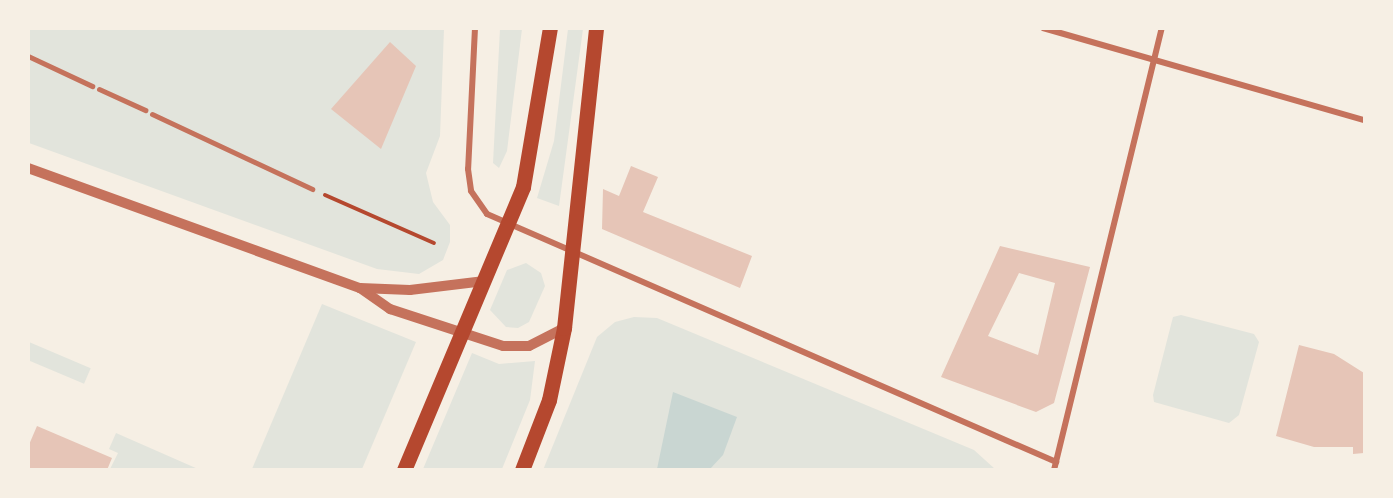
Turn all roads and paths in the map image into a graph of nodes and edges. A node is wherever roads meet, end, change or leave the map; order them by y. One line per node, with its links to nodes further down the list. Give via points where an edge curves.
1 (475, 28): 16 (street, via 468,169 471,191 487,214)
2 (550, 28): 16 (main road, via 532,149)
3 (596, 28): 18 (main road)
4 (1043, 28): 7 (street)
5 (1162, 28): 7 (street)
6 (28, 56): 8 (street)
7 (1155, 61): 12 (street); 23 (street)
8 (92, 86)
9 (99, 89): 10 (street)
10 (145, 110)
11 (152, 114): 14 (street)
12 (1365, 120)
13 (28, 168): 20 (street)
14 (312, 189)
15 (333, 198): 17 (path)
16 (508, 226): 18 (street); 19 (main road)
17 (434, 243)
18 (571, 250): 21 (main road); 23 (street)
19 (484, 281): 20 (street, via 410,290); 22 (main road)
20 (360, 288): 22 (street, via 390,309)
21 (564, 328): 22 (street, via 529,346 516,347); 25 (main road, via 549,400)
22 (462, 330): 24 (main road)
23 (1055, 466)
24 (404, 470)
25 (522, 470)

